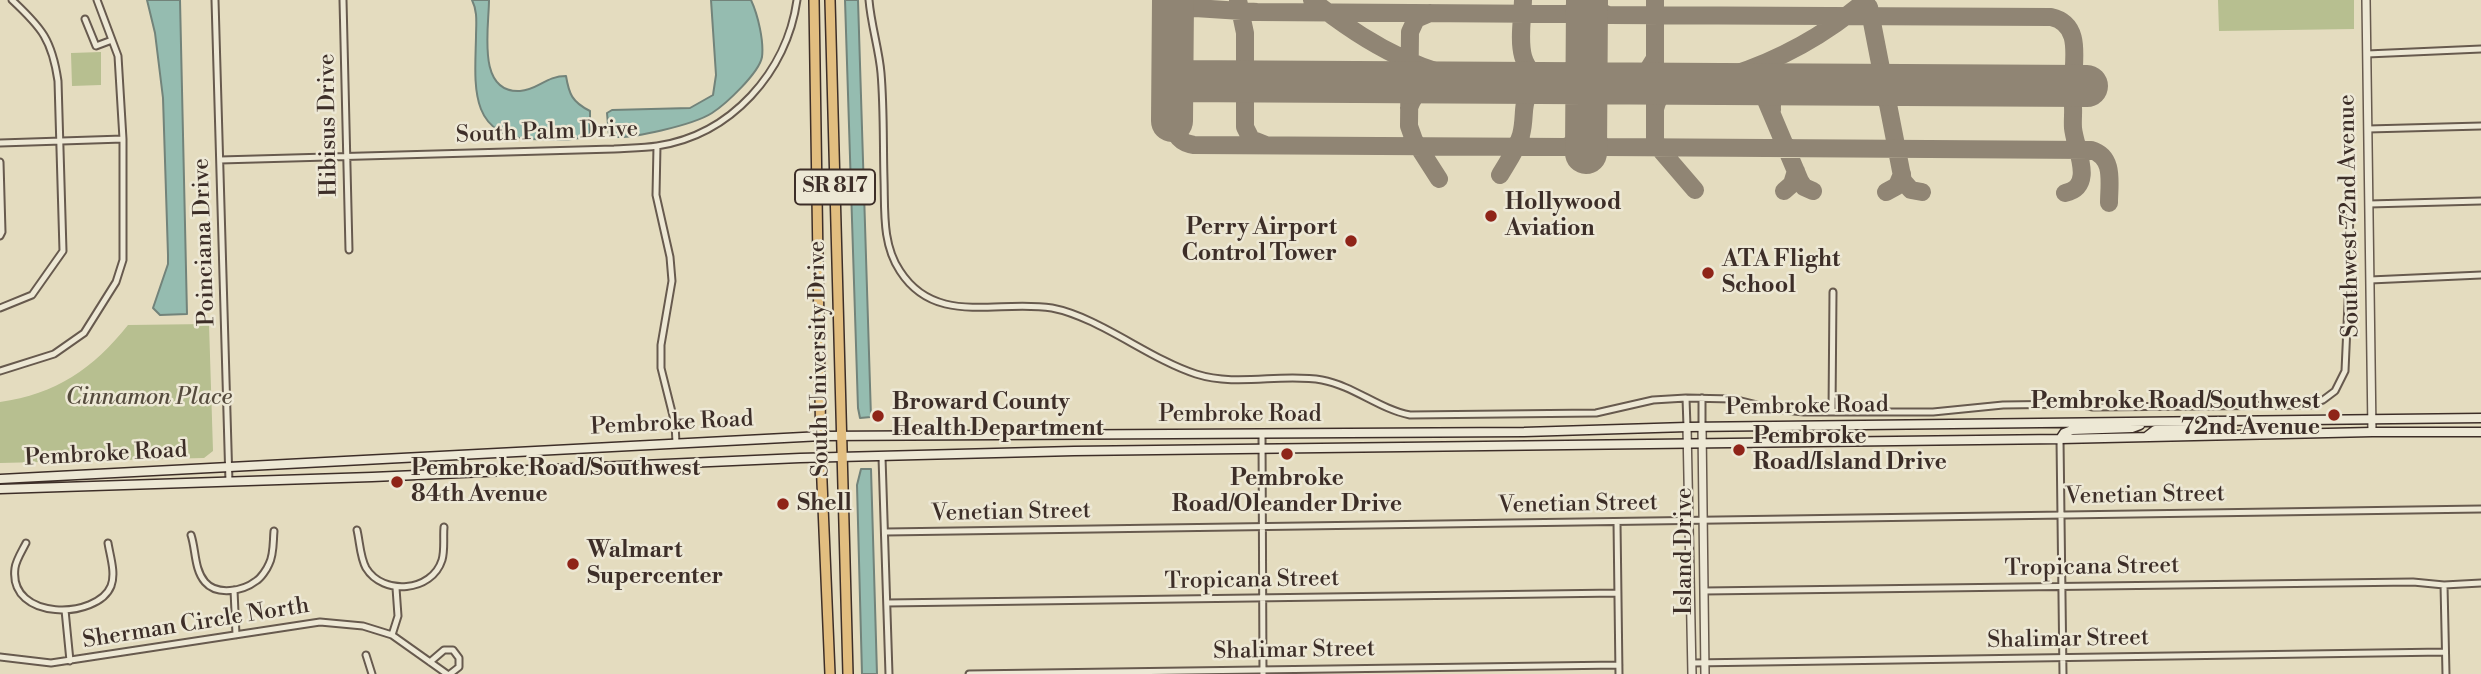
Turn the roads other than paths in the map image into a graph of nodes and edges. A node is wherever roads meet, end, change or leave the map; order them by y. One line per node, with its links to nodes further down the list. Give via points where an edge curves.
1 (12, 0): 17 (street, via 34,20 54,55)
2 (97, 0): 11 (street)
3 (215, 0): 21 (street, Poinciana Drive)
4 (343, 0): 20 (street, Hibisus Drive)
5 (797, 0): 19 (street, South Palm Drive, via 779,60 741,107 713,127)
6 (814, 0): 48 (main road, South University Drive / SR 817)
7 (830, 0): 49 (main road, South University Drive / SR 817)
8 (869, 0): 38 (street, via 881,74 886,232 892,257 911,285 927,297 948,305 1057,309 1206,377 1320,380 1410,415)
9 (2366, 0): 13 (street, Southwest 72nd Avenue)
10 (85, 19): 11 (street, via 96,46)
11 (112, 40): 16 (street, via 118,55)
12 (2481, 50): 13 (street)
13 (2367, 54): 15 (street, Southwest 72nd Avenue)
14 (2481, 126): 15 (street)
15 (2368, 129): 26 (street, Southwest 72nd Avenue)
16 (123, 139): 17 (street); 33 (street, via 123,260 116,282 84,333 54,354)
17 (60, 141): 18 (street); 32 (street, via 63,251 32,295)
18 (0, 143)
19 (657, 146): 20 (street, South Palm Drive); 54 (street, via 656,195 672,281 661,368)
20 (347, 156): 21 (street, South Palm Drive); 28 (street, Hibisus Drive)
21 (220, 159): 60 (street, Poinciana Drive)
22 (0, 162): 24 (street)
23 (2348, 183): 37 (street, via 2346,365 2329,396 2310,405 2053,404 1933,412)
24 (1, 184): 27 (street)
25 (2481, 201): 26 (street)
26 (2369, 204): 30 (street, Southwest 72nd Avenue)
27 (0, 236)
28 (349, 250)
29 (2481, 275): 30 (street)
30 (2370, 280): 40 (street, Southwest 72nd Avenue)
31 (1833, 292): 37 (street)
32 (0, 308)
33 (0, 371)
34 (1686, 398): 35 (street); 38 (street, via 1653,400 1596,414); 43 (street)
35 (1702, 398): 37 (street); 44 (street)
36 (1518, 406): 38 (street)
37 (1832, 412)
38 (1518, 415)
39 (2481, 418): 40 (main road, Pembroke Road)
40 (2372, 419): 41 (main road, Pembroke Road); 45 (street, Southwest 72nd Avenue)
41 (2218, 421): 42 (main road, Pembroke Road); 50 (main road, via 2210,429 2155,430)
42 (2150, 422): 44 (main road, Pembroke Road); 51 (main road, via 2132,428 2072,430)
43 (1688, 427): 44 (main road, Pembroke Road); 47 (main road, Pembroke Road); 52 (street, Island Drive)
44 (1702, 427): 53 (street, Island Drive)
45 (2372, 432): 46 (main road, Pembroke Road); 50 (main road, Pembroke Road)
46 (2481, 432)
47 (1262, 435): 49 (main road, Pembroke Road); 55 (street)
48 (822, 436): 49 (main road, Pembroke Road); 54 (main road, Pembroke Road); 58 (main road, South University Drive / SR 817)
49 (842, 436): 56 (main road, South University Drive / SR 817)
50 (2146, 437): 51 (main road, Pembroke Road)
51 (2060, 439): 53 (main road, Pembroke Road); 66 (street)
52 (1688, 442): 53 (main road, Pembroke Road); 55 (main road, Pembroke Road); 67 (street, Island Drive)
53 (1703, 442): 68 (street, Island Drive)
54 (676, 443): 59 (main road, Pembroke Road)
55 (1262, 449): 57 (main road, Pembroke Road); 71 (street)
56 (841, 457): 57 (main road, Pembroke Road); 58 (main road, Pembroke Road); 103 (main road, South University Drive / SR 817)
57 (882, 457): 74 (street)
58 (821, 458): 61 (main road, Pembroke Road); 102 (main road, South University Drive / SR 817)
59 (405, 459): 60 (main road, Pembroke Road); 61 (main road)
60 (229, 468): 62 (main road, Pembroke Road); 63 (street, Poinciana Drive)
61 (406, 476): 63 (main road, Pembroke Road)
62 (0, 479)
63 (229, 482): 64 (main road, Pembroke Road)
64 (0, 489)
65 (2481, 509): 66 (street, Venetian Street)
66 (2060, 515): 68 (street, Venetian Street); 80 (street)
67 (1689, 520): 68 (street, Venetian Street); 69 (street, Venetian Street); 96 (street, Island Drive)
68 (1704, 520): 83 (street, Island Drive)
69 (1617, 522): 71 (street, Venetian Street); 84 (street)
70 (444, 527): 81 (street, via 441,561 430,579)
71 (1261, 527): 74 (street, Venetian Street); 85 (street)
72 (358, 530): 81 (street, via 366,568 373,578)
73 (274, 531): 82 (street, via 271,561 257,581)
74 (886, 532): 86 (street)
75 (191, 535): 82 (street, via 204,581 212,589)
76 (26, 543): 87 (street, via 15,566 20,592 34,606)
77 (108, 543): 87 (street, via 112,581 105,596)
78 (2481, 583): 79 (street, Tropicana Street)
79 (2444, 584): 80 (street, Tropicana Street); 90 (street)
80 (2062, 586): 83 (street, Tropicana Street); 93 (street)
81 (396, 588): 89 (street, via 398,616)
82 (233, 590): 88 (street)
83 (1704, 591): 97 (street, Island Drive)
84 (1618, 593): 85 (street, Tropicana Street); 98 (street)
85 (1262, 598): 86 (street, Tropicana Street); 99 (street)
86 (887, 603): 104 (street)
87 (65, 610): 94 (street)
88 (236, 635): 89 (street, Sherman Circle North, via 320,622 363,626); 94 (street, Sherman Circle North)
89 (392, 635): 95 (street, Sherman Circle North)
90 (2445, 652): 93 (street, Shalimar Street); 110 (street)
91 (366, 655): 100 (street)
92 (0, 657): 94 (street, Sherman Circle North)
93 (2062, 657): 97 (street, Shalimar Street); 109 (street)
94 (70, 661)
95 (429, 662): 101 (street, Sherman Circle North); 101 (street, via 444,650 453,650 459,667)
96 (1692, 663): 97 (street, Shalimar Street); 107 (street, Island Drive)
97 (1705, 663): 108 (street, Island Drive)
98 (1619, 665): 99 (street, Shalimar Street); 106 (street)
99 (1263, 672): 105 (street, Shalimar Street)
100 (372, 674)
101 (448, 674)
102 (833, 674)
103 (848, 674)
104 (889, 674)
105 (969, 674)
106 (1619, 674)
107 (1692, 674)
108 (1705, 674)
109 (2063, 674)
110 (2446, 674)

